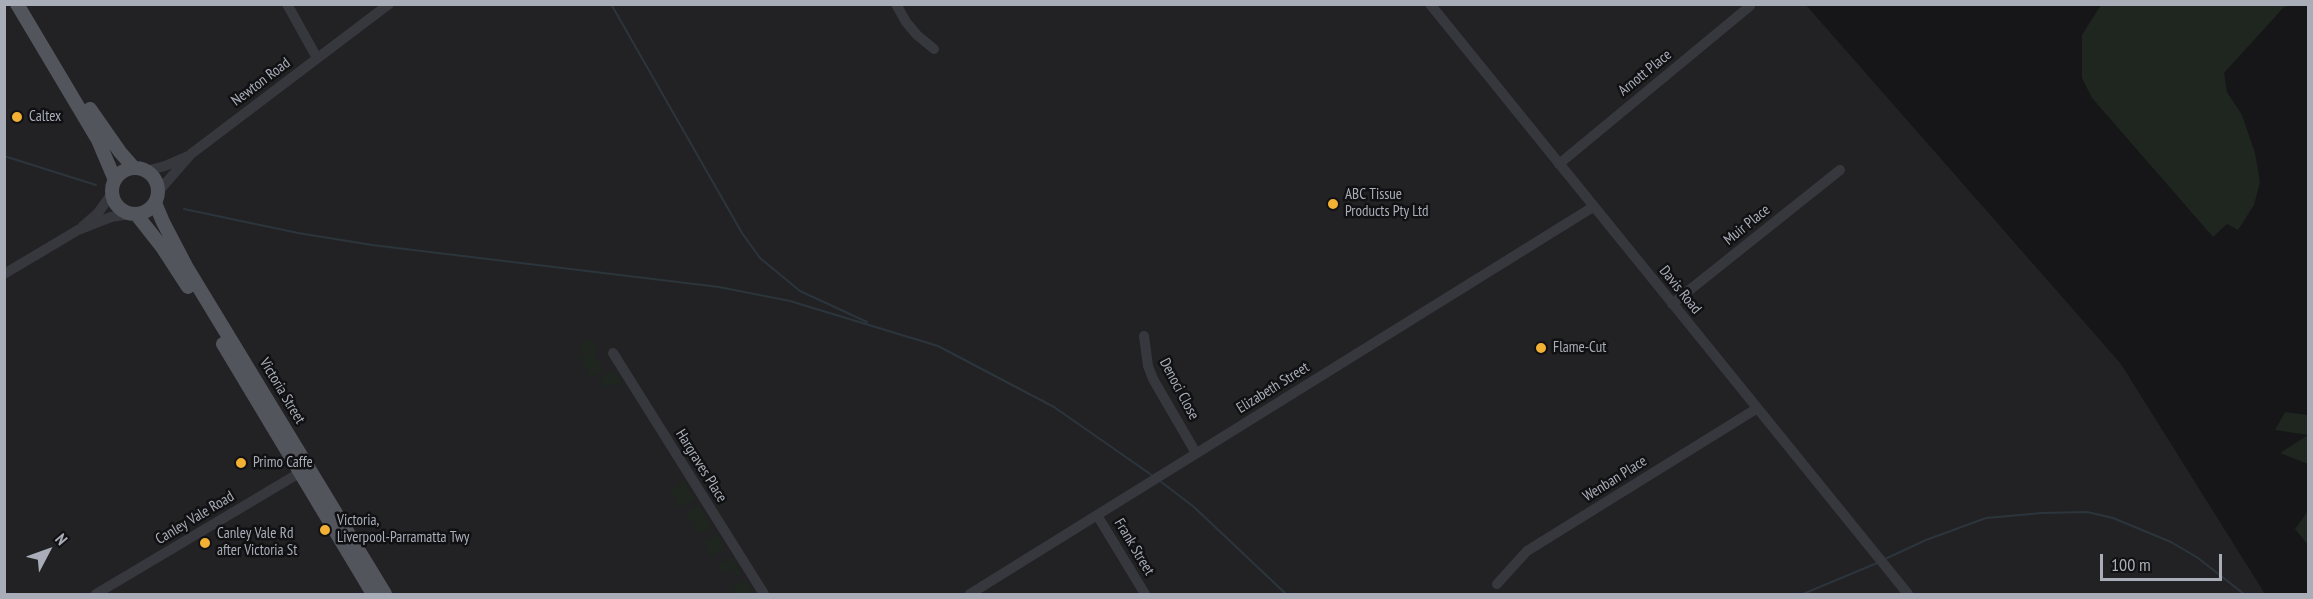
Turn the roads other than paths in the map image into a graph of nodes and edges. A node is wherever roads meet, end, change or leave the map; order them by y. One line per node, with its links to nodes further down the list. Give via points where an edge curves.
1 (17, 4): 14 (main road, via 98,140)
2 (27, 4): 12 (main road, via 93,113 120,152)
3 (287, 4): 9 (street)
4 (389, 4): 9 (street, Newton Road)
5 (896, 4): 8 (street, via 912,29)
6 (1430, 4): 11 (street, Davis Road)
7 (1750, 6): 11 (street, Arnott Place)
8 (934, 49)
9 (317, 58): 10 (street, Newton Road)
10 (191, 154): 12 (street, via 165,166); 15 (street, Newton Road)
11 (1559, 164): 16 (street, Davis Road)
12 (140, 170): 14 (main road, via 120,174); 15 (main road, via 155,180)
13 (1840, 170): 20 (street, Muir Place)
14 (114, 186): 17 (main road, via 117,204); 18 (street, via 98,213)
15 (157, 197): 17 (main road, via 144,213); 25 (main road, Victoria Street, via 163,222 187,268)
16 (1593, 207): 20 (street, Davis Road); 24 (street, Elizabeth Street)
17 (133, 214): 18 (street, via 111,217); 25 (main road, Victoria Street, via 148,227 177,269)
18 (78, 230): 19 (street)
19 (4, 274)
20 (1672, 304): 23 (street, Davis Road)
21 (1144, 336): 24 (street, Denoci Close, via 1148,366)
22 (613, 353): 31 (street, Hargraves Place)
23 (1756, 409): 27 (street, Wenban Place, via 1527,551); 34 (street, Davis Road)
24 (1196, 453): 26 (street, Elizabeth Street)
25 (304, 470): 28 (street, Canley Vale Road); 29 (main road, Victoria Street); 30 (main road, Victoria Street)
26 (1097, 515): 32 (street, Elizabeth Street); 33 (street, Frank Street)
27 (1497, 584)
28 (96, 594)
29 (373, 594)
30 (385, 594)
31 (764, 594)
32 (970, 594)
33 (1145, 594)
34 (1908, 594)

